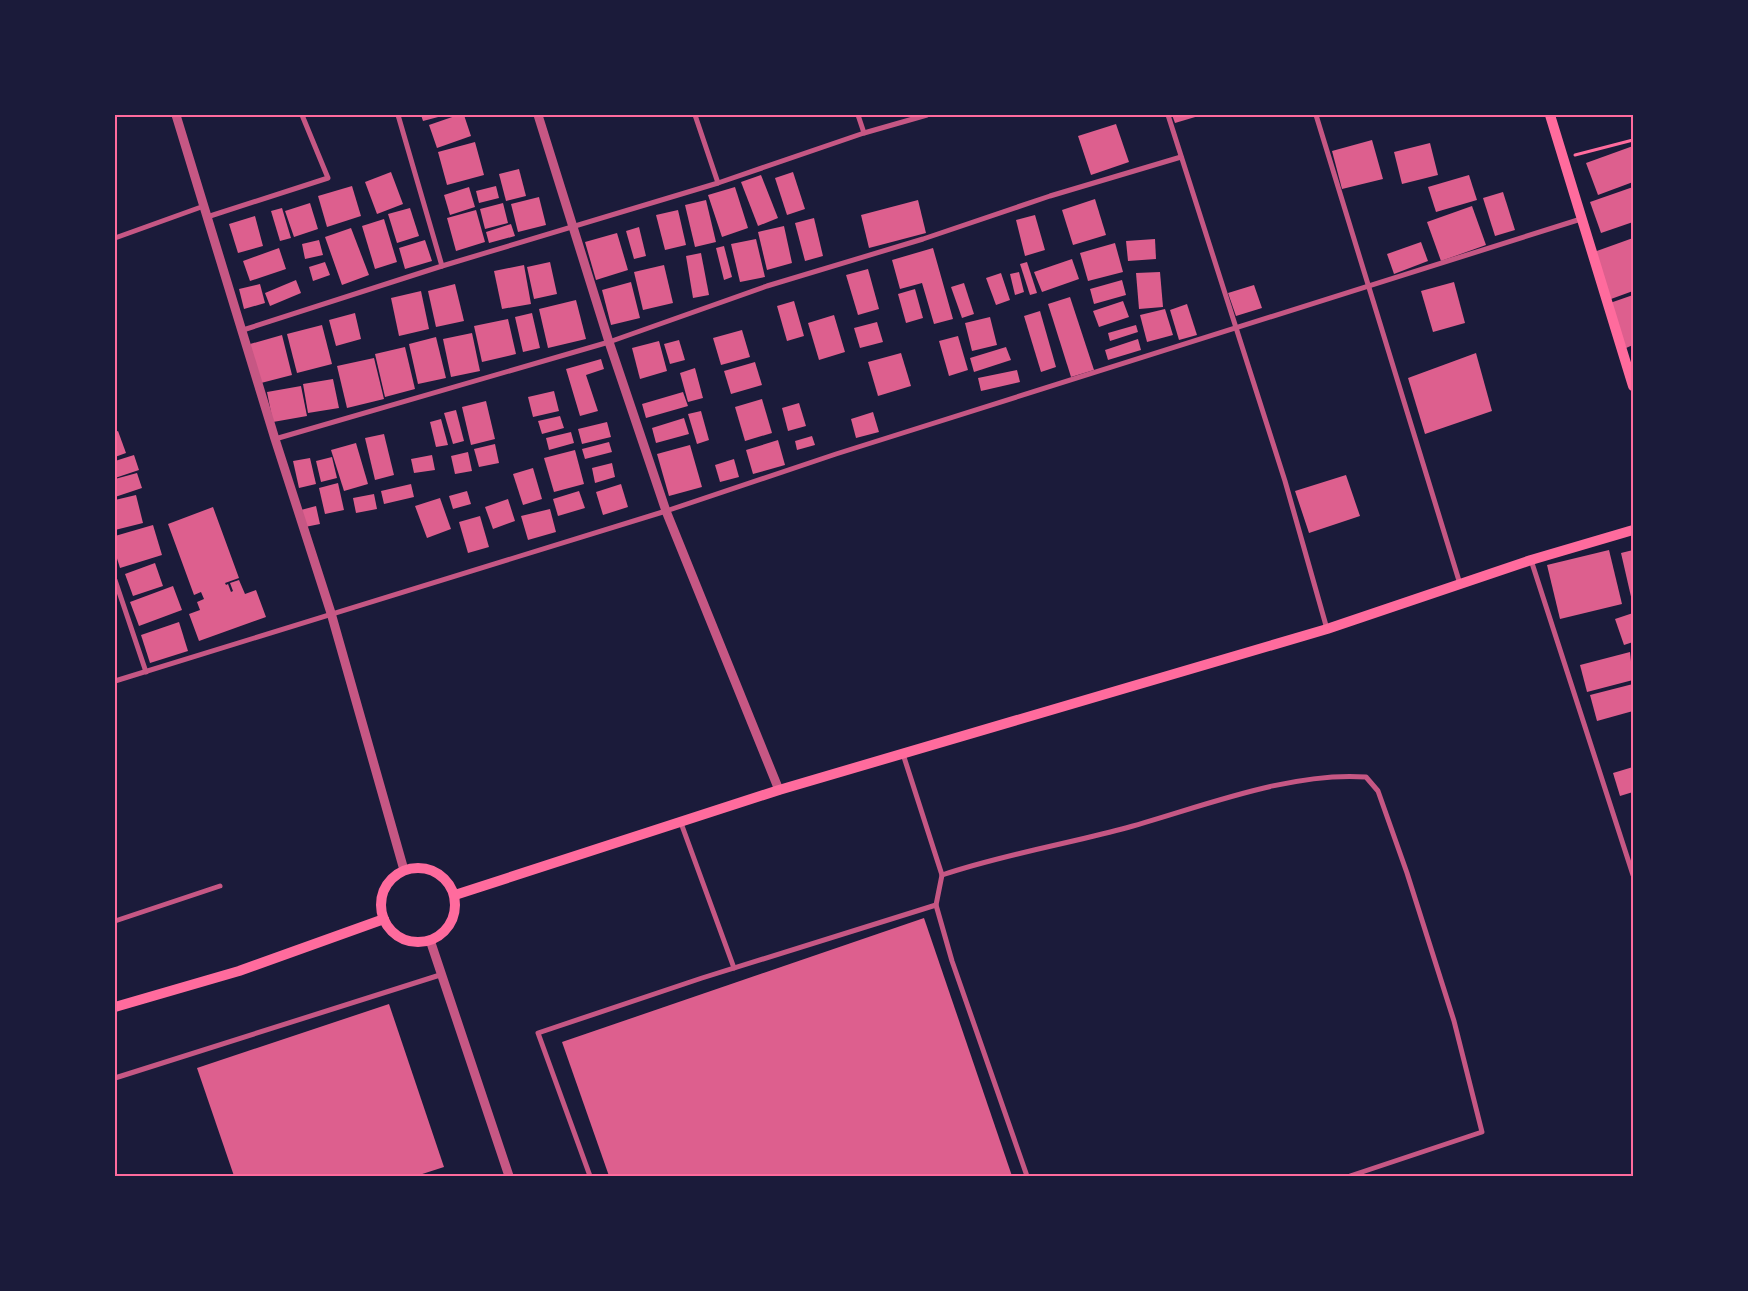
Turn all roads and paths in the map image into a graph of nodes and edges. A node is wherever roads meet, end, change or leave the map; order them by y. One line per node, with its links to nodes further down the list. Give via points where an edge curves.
1 (176, 115): 16 (street)
2 (302, 115): 17 (street, via 328,178)
3 (398, 115): 21 (street)
4 (538, 115): 19 (street)
5 (696, 115): 15 (street)
6 (858, 115): 11 (street)
7 (927, 115): 11 (street)
8 (1168, 115): 13 (street)
9 (1316, 115): 22 (street)
10 (1550, 115): 14 (main road)
11 (864, 133): 15 (street)
12 (1633, 140): 14 (path)
13 (1181, 157): 23 (street); 25 (street, via 767,286)
14 (1563, 158): 18 (main road)
15 (718, 183): 19 (street)
16 (204, 206): 17 (street); 20 (street)
17 (207, 217): 24 (street)
18 (1582, 219): 22 (street); 26 (main road)
19 (574, 225): 21 (street); 25 (street)
20 (115, 238)
21 (442, 266): 24 (street)
22 (1369, 287): 23 (street); 32 (street)
23 (1238, 329): 28 (street); 34 (street)
24 (243, 330): 27 (street)
25 (609, 342): 27 (street); 28 (street)
26 (1633, 386)
27 (275, 439): 33 (street)
28 (666, 510): 33 (street); 38 (street)
29 (1633, 530): 30 (main road)
30 (1531, 560): 32 (main road); 42 (street)
31 (115, 580): 35 (street)
32 (1460, 584): 34 (main road)
33 (331, 613): 35 (street); 40 (street)
34 (1327, 629): 37 (main road)
35 (146, 672): 36 (street)
36 (115, 681)
37 (903, 753): 38 (main road); 41 (street)
38 (779, 790): 39 (main road)
39 (681, 823): 44 (main road); 49 (street)
40 (404, 870): 44 (main road, via 413,867 432,870 449,883); 46 (main road, via 396,874 384,889 380,908)
41 (942, 875): 45 (street); 56 (street, via 985,861 1048,848 1280,786 1342,775 1366,777 1378,791 1407,874 1454,1021 1482,1132)
42 (1633, 875)
43 (220, 886): 47 (street)
44 (454, 896): 48 (main road, via 455,914 451,924)
45 (936, 905): 49 (street); 55 (street, via 952,961)
46 (384, 919): 48 (main road, via 403,939 413,942); 51 (main road, via 239,971)
47 (115, 921)
48 (430, 940): 50 (street)
49 (734, 968): 54 (street, via 538,1033)
50 (440, 975): 52 (street); 53 (street)
51 (115, 1007)
52 (115, 1078)
53 (509, 1176)
54 (590, 1176)
55 (1027, 1176)
56 (1350, 1176)

